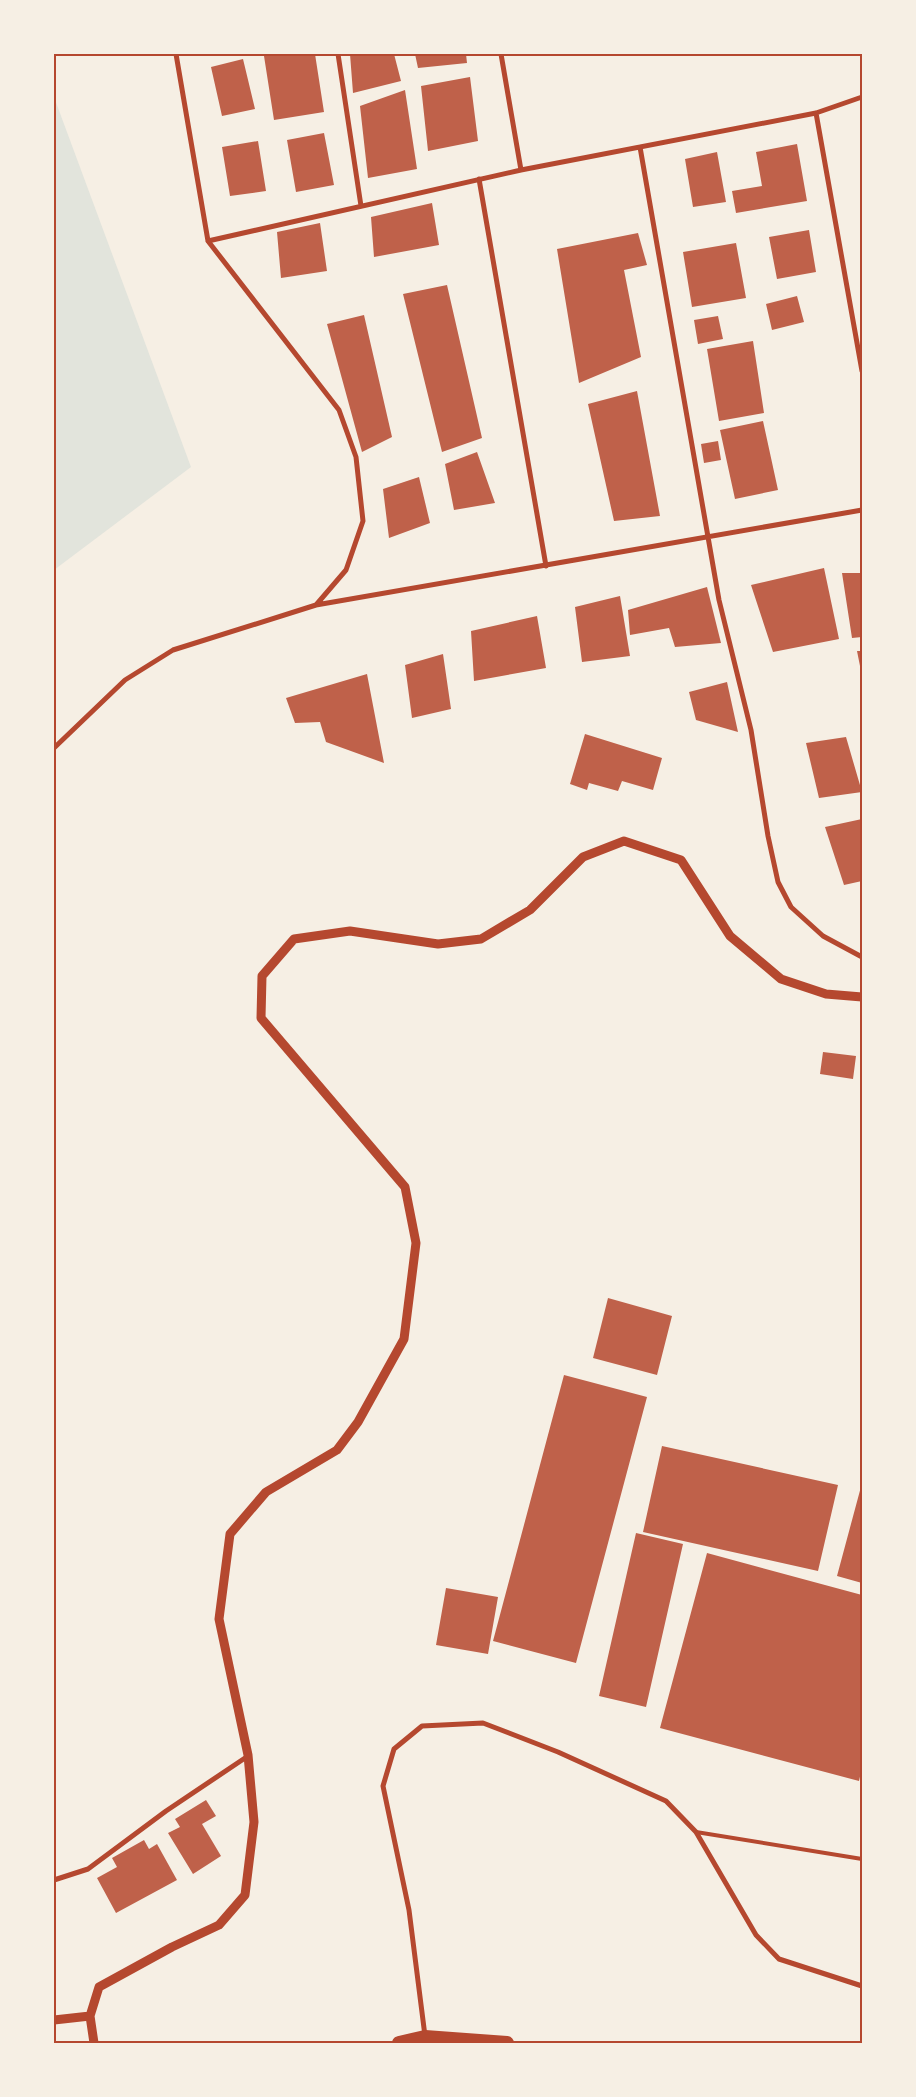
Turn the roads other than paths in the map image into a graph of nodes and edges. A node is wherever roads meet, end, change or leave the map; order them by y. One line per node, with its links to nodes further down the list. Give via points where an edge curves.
1 (176, 54): 10 (street)
2 (338, 54): 9 (street)
3 (501, 54): 7 (street)
4 (862, 98): 5 (street)
5 (816, 113): 6 (street); 11 (street)
6 (640, 147): 7 (street); 13 (street)
7 (521, 170): 8 (street)
8 (479, 180): 9 (street); 14 (street)
9 (361, 206): 10 (street)
10 (208, 241): 15 (street, via 338,410 356,457 363,521 346,570)
11 (862, 371)
12 (862, 510): 13 (street)
13 (708, 537): 14 (street); 17 (street, via 719,600 751,730 778,882 791,907 823,936)
14 (546, 566): 15 (street)
15 (316, 605): 16 (street, via 173,650 125,680)
16 (54, 748)
17 (862, 957)
18 (862, 997): 19 (street, via 826,994 781,979 730,936 681,860 624,841 582,858 530,910 481,939 438,944 350,931 294,939 262,976 261,1018 405,1187 416,1243 404,1339 358,1422 337,1450 266,1492 230,1534 219,1619)
19 (248, 1756): 22 (street, via 88,1869); 24 (street, via 254,1822 245,1895 220,1925 99,1987)
20 (696, 1832): 21 (lane); 23 (street, via 756,1935 779,1959); 26 (street, via 666,1801 558,1752 482,1723 422,1726 394,1749 383,1786 409,1910)
21 (862, 1859)
22 (54, 1880)
23 (862, 1986)
24 (90, 2016): 25 (street); 27 (street)
25 (54, 2020)
26 (425, 2037): 28 (highway); 29 (highway)
27 (94, 2043)
28 (399, 2043)
29 (506, 2043)

